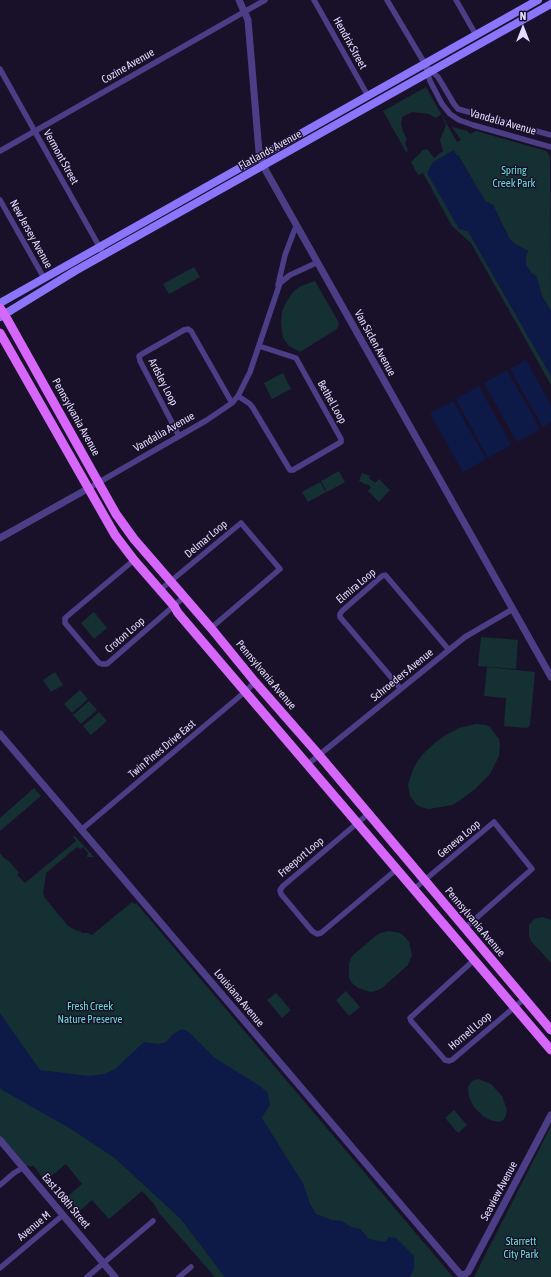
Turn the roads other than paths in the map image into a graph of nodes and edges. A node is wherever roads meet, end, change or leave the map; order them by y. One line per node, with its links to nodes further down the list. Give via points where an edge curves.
1 (239, 0): 8 (street, Van Siclen Avenue)
2 (265, 0): 8 (street, Cozine Avenue)
3 (314, 0): 14 (street, Hendrix Street)
4 (387, 0): 11 (street)
5 (456, 0): 10 (street)
6 (533, 1): 9 (street); 10 (main road, Flatlands Avenue)
7 (551, 4): 9 (main road, Flatlands Avenue)
8 (244, 11): 15 (street, Cozine Avenue); 19 (street, Van Siclen Avenue, via 248,20)
9 (536, 12): 13 (main road, Flatlands Avenue)
10 (476, 35): 11 (main road, Flatlands Avenue)
11 (425, 64): 13 (street); 14 (main road, Flatlands Avenue)
12 (0, 69): 15 (street, Vermont Street)
13 (430, 73): 16 (street, Vandalia Avenue, via 438,77 460,110); 17 (street, Vandalia Avenue, via 430,81 442,104 459,120); 20 (main road, Flatlands Avenue)
14 (368, 96): 19 (main road, Flatlands Avenue)
15 (35, 131): 18 (street, Cozine Avenue); 23 (street, Vermont Street)
16 (551, 135)
17 (551, 147)
18 (0, 150)
19 (261, 157): 20 (street, Van Siclen Avenue); 23 (main road, Flatlands Avenue)
20 (264, 166): 22 (street, Van Siclen Avenue); 24 (main road, Flatlands Avenue)
21 (0, 200): 26 (street, New Jersey Avenue)
22 (296, 226): 25 (street, Van Siclen Avenue); 27 (street, Vandalia Avenue)
23 (100, 247): 24 (street, Vermont Street); 26 (main road, Flatlands Avenue)
24 (104, 255): 29 (main road, Flatlands Avenue)
25 (316, 262): 27 (street, Vandalia Avenue, via 285,278); 43 (street, Van Siclen Avenue)
26 (44, 278): 28 (main road, Flatlands Avenue)
27 (277, 291): 31 (street, Vandalia Avenue)
28 (0, 303)
29 (1, 313): 35 (main road, Pennsylvania Avenue)
30 (0, 333): 36 (main road)
31 (259, 346): 32 (street, Vandalia Avenue); 32 (street, Bethel Loop, via 296,358 341,442 290,470 253,408)
32 (238, 396): 33 (street, Vandalia Avenue)
33 (232, 403): 34 (street, Vandalia Avenue); 34 (street, Ardsley Loop, via 188,329 142,354 139,356 140,361)
34 (180, 436): 35 (street, Vandalia Avenue)
35 (98, 483): 36 (street, Vandalia Avenue); 39 (main road, Pennsylvania Avenue, via 125,527)
36 (89, 488): 37 (street, Vandalia Avenue); 38 (main road, via 115,535)
37 (0, 538)
38 (134, 560): 40 (main road); 42 (street, Croton Loop, via 65,618 65,623 99,663 107,664)
39 (170, 582): 40 (street, Delmar Loop); 41 (main road, Pennsylvania Avenue); 44 (street, Delmar Loop, via 241,523 280,569)
40 (160, 590): 42 (main road)
41 (184, 598): 42 (street, Croton Loop); 44 (main road, Pennsylvania Avenue)
42 (174, 606): 49 (main road)
43 (513, 609): 45 (street, Schroeders Avenue, via 465,637); 46 (street, Van Siclen Avenue)
44 (212, 628): 47 (main road, Pennsylvania Avenue)
45 (449, 650): 48 (street, Schroeders Avenue); 48 (street, Elmira Loop, via 387,577 382,576 342,611 340,617)
46 (551, 677)
47 (255, 682): 49 (street, Twin Pines Drive East); 51 (main road, Pennsylvania Avenue)
48 (401, 689): 51 (street, Schroeders Avenue)
49 (246, 691): 52 (main road); 55 (street, Twin Pines Drive East)
50 (0, 734): 55 (street, Louisiana Avenue)
51 (319, 755): 52 (street, Schroeders Avenue); 53 (main road, Pennsylvania Avenue)
52 (308, 764): 54 (main road)
53 (368, 814): 54 (street, Freeport Loop); 57 (main road, Pennsylvania Avenue)
54 (358, 823): 56 (main road); 56 (street, Freeport Loop, via 280,890 312,931 321,933)
55 (81, 830): 74 (street, Louisiana Avenue, via 452,1266)
56 (397, 869): 58 (main road)
57 (424, 881): 58 (street, Geneva Loop); 59 (main road, Pennsylvania Avenue); 59 (street, Geneva Loop, via 494,822 532,869)
58 (414, 889): 60 (main road)
59 (465, 928): 61 (main road, Pennsylvania Avenue)
60 (474, 960): 62 (main road); 62 (street, Hornell Loop, via 410,1018 445,1060 449,1061)
61 (524, 999): 62 (street, Hornell Loop); 63 (main road, Pennsylvania Avenue)
62 (515, 1007): 64 (main road)
63 (551, 1030)
64 (551, 1050)
65 (551, 1115): 74 (street, Seaview Avenue, via 468,1273)
66 (0, 1140): 67 (street, East 108th Street)
67 (24, 1167): 68 (street); 69 (street, East 108th Street)
68 (0, 1185)
69 (63, 1215): 71 (street, East 108th Street); 73 (street, Avenue M)
70 (153, 1221): 71 (street)
71 (103, 1263): 75 (street); 76 (street, East 108th Street)
72 (191, 1267): 77 (street)
73 (0, 1268)
74 (464, 1275)
75 (87, 1277)
76 (115, 1277)
77 (179, 1277)

